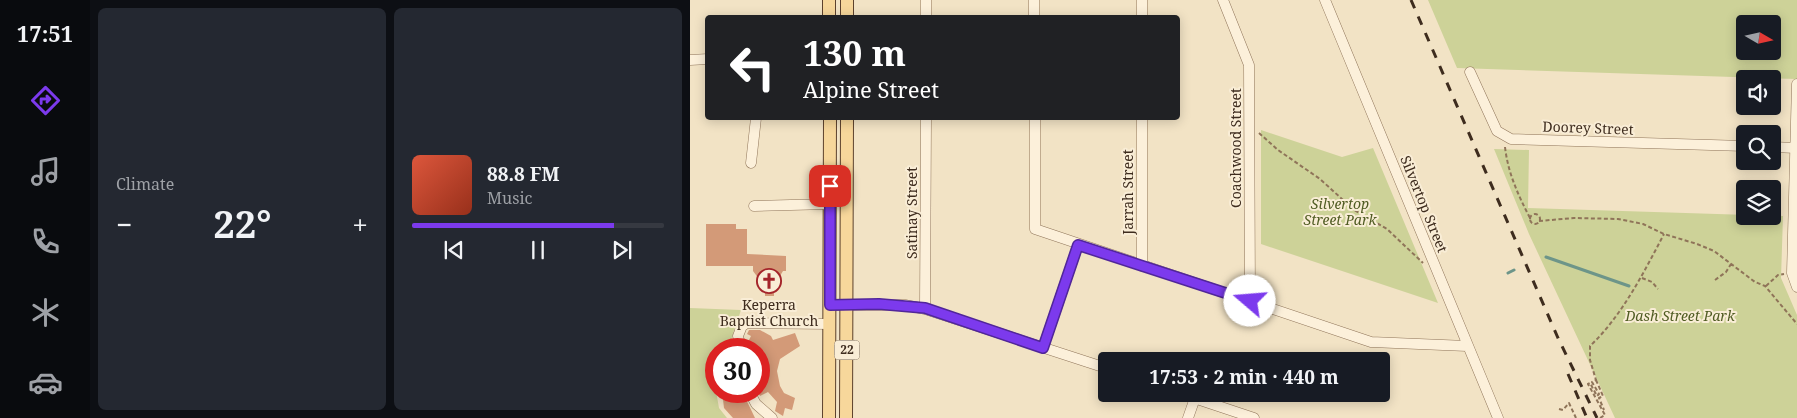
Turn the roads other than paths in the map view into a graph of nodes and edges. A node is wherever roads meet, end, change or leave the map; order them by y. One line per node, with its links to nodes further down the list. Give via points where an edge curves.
1 (829, 0): 8 (main road)
2 (847, 0): 9 (main road)
3 (926, 0): 10 (street)
4 (1034, 0): 11 (street)
5 (1142, 0): 12 (street)
6 (1223, 0): 32 (street, Coachwood Street, via 1250,65)
7 (1325, 0): 38 (street, Silvertop Street)
8 (829, 15)
9 (847, 15)
10 (926, 15)
11 (1034, 15)
12 (1142, 15)
13 (705, 59): 14 (street)
14 (690, 60)
15 (1470, 72): 23 (street, Doorey Street, via 1497,131 1504,137)
16 (1797, 84): 25 (street)
17 (756, 120): 26 (street)
18 (830, 120): 27 (main road, 22)
19 (847, 120): 34 (main road, 22)
20 (926, 120): 35 (street, Satinay Street)
21 (1035, 120): 29 (street, via 1035,229)
22 (1142, 120): 30 (street, Jarrah Street)
23 (1736, 146)
24 (1781, 147): 25 (street)
25 (1796, 148): 31 (street, via 1792,273)
26 (751, 163)
27 (830, 204): 28 (street); 33 (main road, 22)
28 (754, 206)
29 (1078, 245): 30 (street); 39 (street)
30 (1142, 266): 32 (street)
31 (1797, 287)
32 (1250, 301): 38 (street, via 1371,342)
33 (830, 305): 34 (street); 36 (main road, 22)
34 (847, 305): 35 (street); 46 (main road, 22)
35 (925, 308): 39 (street)
36 (830, 324): 37 (street, via 747,323 742,326); 45 (main road, 22)
37 (738, 338)
38 (1467, 346): 49 (street, Silvertop Street)
39 (1043, 348): 40 (street)
40 (1098, 365)
41 (1194, 402): 47 (street)
42 (1207, 402): 48 (street)
43 (755, 403): 44 (street)
44 (772, 418)
45 (829, 418)
46 (846, 418)
47 (1188, 418)
48 (1254, 418)
49 (1498, 418)

